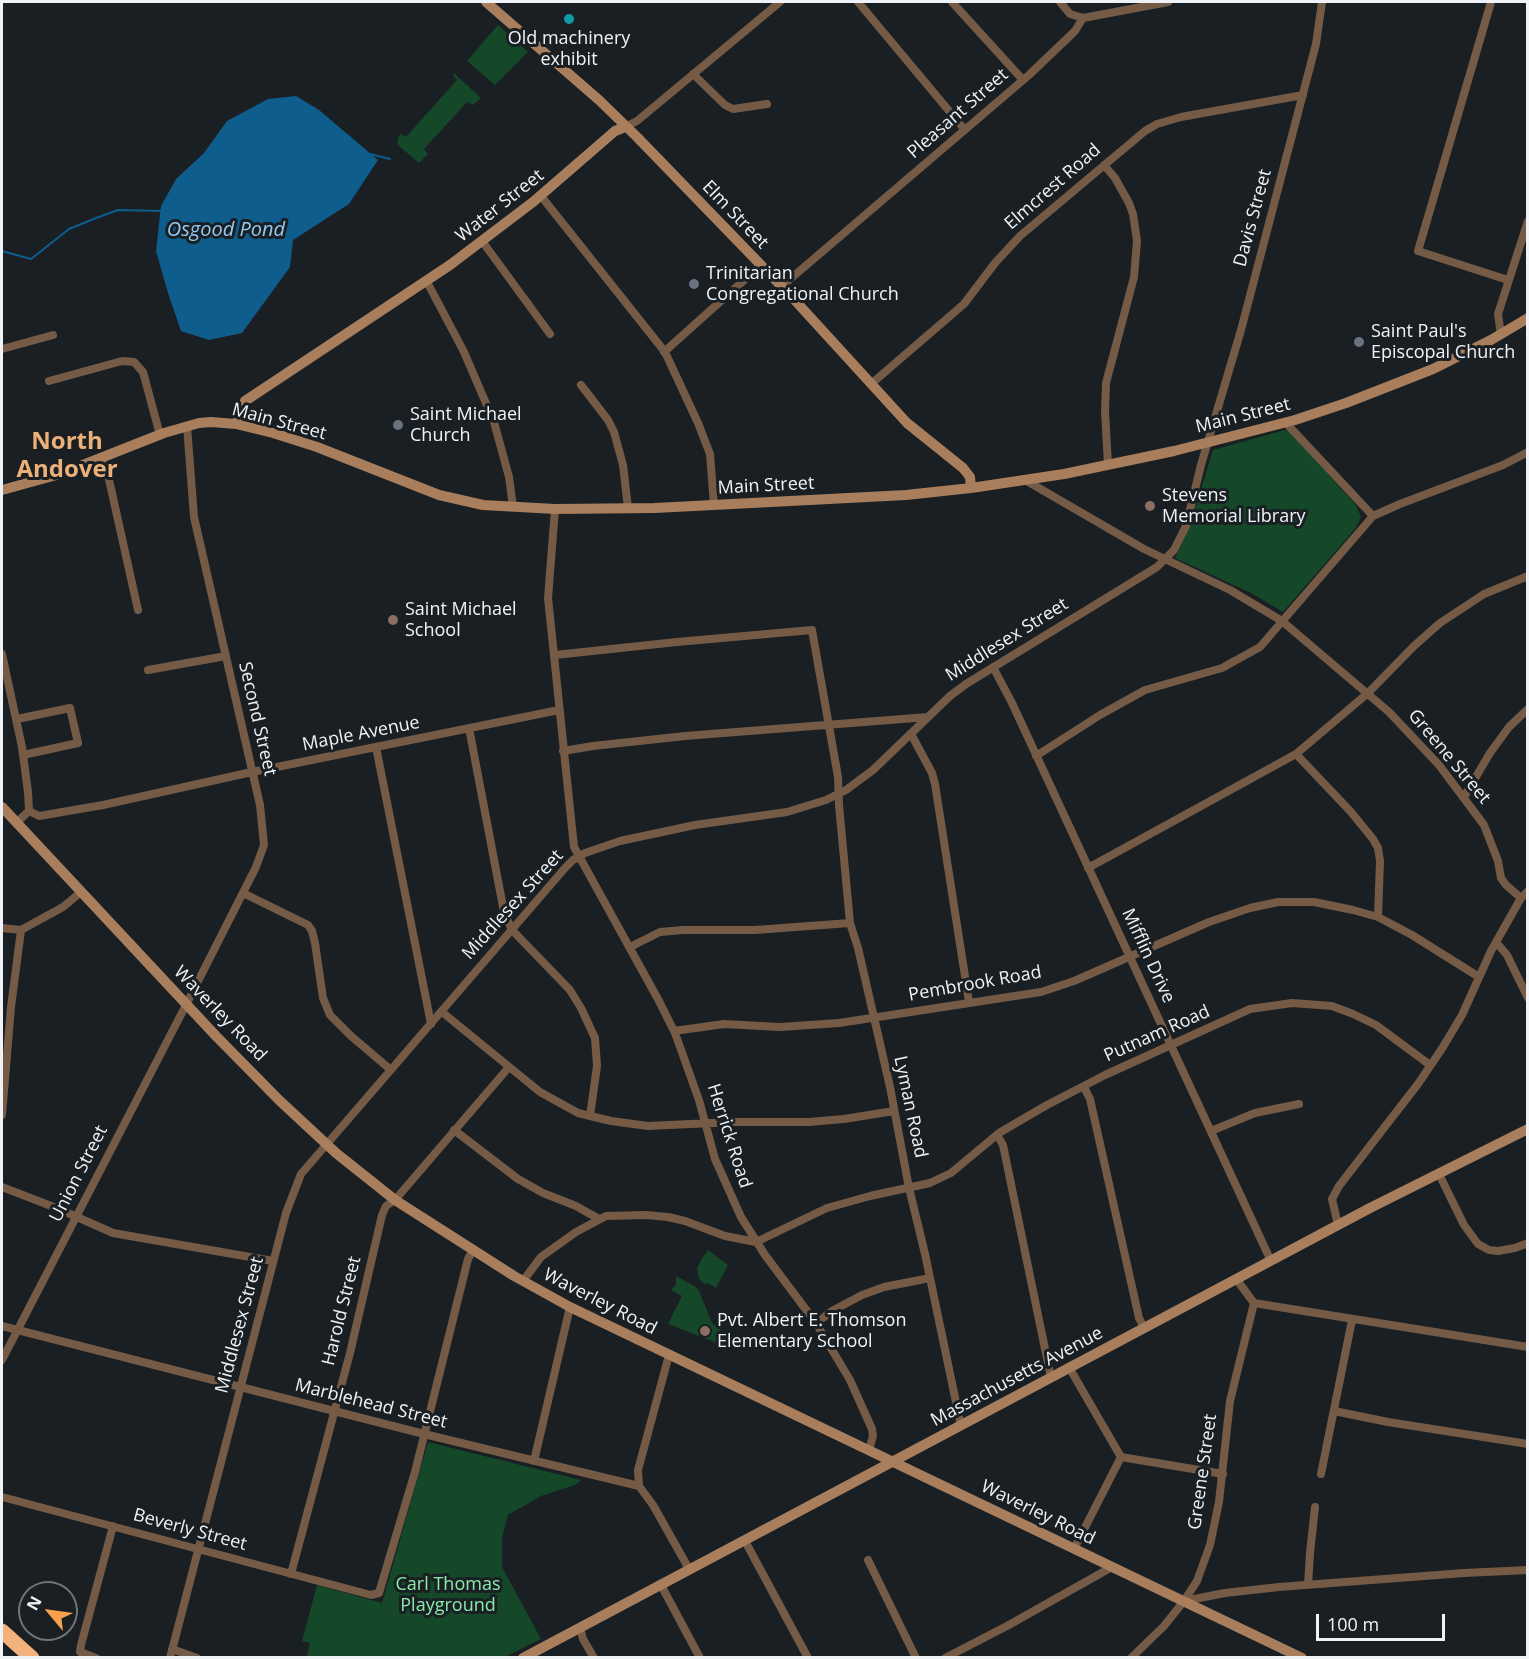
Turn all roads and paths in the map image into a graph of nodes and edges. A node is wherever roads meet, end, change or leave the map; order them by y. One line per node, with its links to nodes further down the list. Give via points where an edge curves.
1 (486, 2): 14 (main road, Elm Street)
2 (780, 2): 10 (street, Water Street)
3 (858, 2): 15 (street)
4 (952, 2): 11 (street)
5 (1060, 2): 9 (street, via 1070,14)
6 (1168, 2): 9 (street)
7 (1322, 2): 12 (street, Davis Street)
8 (1491, 2): 22 (street, via 1418,251)
9 (1083, 18): 11 (street, Pleasant Street, via 1075,32)
10 (693, 74): 13 (street, via 733,109); 14 (street, Water Street)
11 (1023, 80): 15 (street, Pleasant Street)
12 (1303, 95): 16 (street, Elmcrest Road, via 1156,124); 37 (street, Davis Street)
13 (767, 104)
14 (625, 127): 17 (main road, Water Street, via 615,131); 20 (main road, Elm Street)
15 (965, 130): 23 (street, Pleasant Street)
16 (1104, 165): 31 (street, Elmcrest Road, via 1020,236 964,304); 40 (street, via 1129,203 1137,241 1134,276 1106,383)
17 (541, 196): 19 (main road, Water Street); 29 (street)
18 (1527, 221): 22 (street)
19 (482, 241): 21 (main road, Water Street); 25 (street)
20 (761, 266): 23 (main road, Elm Street); 29 (street)
21 (426, 280): 34 (main road, Water Street, via 245,401); 45 (street, via 464,352 494,422)
22 (1508, 280): 26 (street, via 1498,314)
23 (782, 286): 31 (main road, Elm Street)
24 (1527, 318): 26 (main road, Main Street)
25 (550, 334)
26 (1501, 335): 33 (main road, Main Street, via 1433,369)
27 (53, 336): 28 (street)
28 (2, 349)
29 (664, 352): 44 (street, via 710,454)
30 (50, 381): 36 (street, via 122,361 134,362 143,372)
31 (871, 384): 42 (main road, Elm Street, via 920,435 963,468 970,477)
32 (581, 385): 46 (street, via 614,432)
33 (1286, 423): 37 (main road, Main Street); 48 (street)
34 (236, 424): 35 (main road, Main Street, via 210,422); 45 (main road, Main Street, via 317,447 445,496)
35 (187, 426): 36 (main road, Main Street); 54 (street, Second Street, via 194,517)
36 (160, 435): 39 (main road, Main Street)
37 (1209, 442): 40 (main road, Main Street); 49 (street, Middlesex Street, via 1186,526)
38 (1527, 452): 48 (street)
39 (101, 459): 43 (main road, Main Street); 51 (street)
40 (1108, 465): 41 (main road, Main Street)
41 (1025, 480): 42 (main road, Main Street); 49 (street, Greene Street)
42 (971, 488): 44 (main road, Main Street)
43 (2, 490)
44 (714, 505): 46 (main road, Main Street)
45 (513, 507): 47 (main road, Main Street)
46 (628, 508): 47 (main road, Main Street)
47 (555, 509): 55 (street, Herrick Road, via 548,595)
48 (1373, 516): 52 (street)
49 (1165, 560): 52 (street, Greene Street, via 1230,590); 56 (street, Middlesex Street)
50 (1527, 576): 58 (street, via 1484,594 1440,623)
51 (138, 610)
52 (1282, 621): 58 (street, Greene Street); 70 (street, via 1260,647 1235,663 1145,690)
53 (2, 654): 62 (street)
54 (226, 656): 57 (street); 71 (street, Second Street)
55 (555, 656): 60 (street, Herrick Road); 63 (street, Lyman Road, via 812,630)
56 (993, 667): 61 (street, Middlesex Street, via 950,696); 70 (street, Mifflin Drive)
57 (148, 670)
58 (1368, 693): 68 (street); 73 (street, Greene Street, via 1425,750)
59 (1527, 709): 73 (street, via 1490,753)
60 (559, 710): 64 (street, Maple Avenue); 67 (street, Herrick Road)
61 (929, 717): 63 (street); 65 (street, Middlesex Street)
62 (17, 719): 69 (street); 69 (street, via 70,708 78,743)
63 (828, 723): 67 (street); 72 (street, Lyman Road)
64 (469, 728): 66 (street, Maple Avenue); 86 (street, via 504,912)
65 (911, 734): 72 (street, Middlesex Street, via 868,774); 92 (street, via 935,784)
66 (376, 747): 71 (street, Maple Avenue); 96 (street)
67 (563, 751): 77 (street, Herrick Road, via 572,837)
68 (1296, 754): 78 (street); 82 (street, via 1352,812 1378,848)
69 (23, 755): 75 (street)
70 (1036, 756): 78 (street, Mifflin Drive)
71 (252, 772): 75 (street, Maple Avenue, via 68,812 39,816); 80 (street, Second Street, via 264,845)
72 (839, 794): 77 (street, Middlesex Street, via 787,812 636,837); 83 (street, Lyman Road)
73 (1464, 797): 81 (street, Greene Street, via 1484,825 1501,878)
74 (2, 807): 76 (main road, Waverley Road)
75 (29, 811): 76 (street)
76 (16, 823): 79 (main road, Waverley Road)
77 (579, 856): 86 (street, Middlesex Street); 88 (street, Herrick Road)
78 (1088, 868): 89 (street, Mifflin Drive)
79 (81, 892): 85 (street, via 63,907); 93 (main road, Waverley Road)
80 (243, 893): 93 (street, Second Street); 101 (street, via 308,926 330,1015)
81 (1524, 894): 87 (street, Greene Street)
82 (1378, 917): 89 (street, Pembrook Road, via 1314,902 1278,902 1209,922); 90 (street, Pembrook Road)
83 (850, 923): 88 (street, via 660,932); 95 (street, Lyman Road)
84 (2, 928): 85 (street)
85 (21, 930): 105 (street)
86 (512, 930): 94 (street, Middlesex Street); 106 (street, via 570,990 588,1021 597,1060)
87 (1496, 942): 90 (street, Greene Street); 91 (street, via 1507,955)
88 (630, 947): 97 (street, Herrick Road)
89 (1129, 955): 92 (street, Pembrook Road, via 1041,992); 98 (street, Mifflin Drive)
90 (1479, 977): 99 (street, Greene Street, via 1462,1015)
91 (1527, 998)
92 (969, 1002): 95 (street, Pembrook Road)
93 (187, 1004): 112 (main road, Waverley Road); 117 (street, Union Street)
94 (442, 1012): 96 (street, Middlesex Street); 100 (street)
95 (874, 1018): 97 (street, Pembrook Road, via 809,1026 724,1024); 104 (street, Lyman Road)
96 (431, 1024): 101 (street, Middlesex Street)
97 (674, 1031): 107 (street, Herrick Road)
98 (1172, 1046): 99 (street, Putnam Road, via 1250,1009 1307,1003 1353,1014); 102 (street, Putnam Road); 110 (street, Mifflin Drive)
99 (1430, 1065): 119 (street, Greene Street, via 1339,1186 1332,1199)
100 (509, 1067): 106 (street, via 540,1092); 109 (street, Harold Street)
101 (391, 1070): 112 (street, Middlesex Street)
102 (1084, 1087): 111 (street, Putnam Road); 133 (street)
103 (1299, 1104): 110 (street, via 1255,1113)
104 (894, 1111): 107 (street, via 818,1121); 115 (street, Lyman Road)
105 (2, 1115)
106 (590, 1116): 107 (street, via 637,1125)
107 (705, 1124): 120 (street, Herrick Road, via 723,1179)
108 (1527, 1129): 113 (main road, Massachusetts Avenue)
109 (454, 1130): 116 (street, Harold Street); 118 (street, via 518,1179)
110 (1211, 1131): 123 (street, Mifflin Drive)
111 (998, 1135): 115 (street, Putnam Road, via 951,1173); 139 (street)
112 (327, 1145): 116 (main road, Waverley Road); 124 (street, Middlesex Street, via 303,1171 293,1191)
113 (1439, 1173): 119 (main road, Massachusetts Avenue); 121 (street, via 1464,1225 1478,1244 1498,1251)
114 (2, 1187): 117 (street)
115 (909, 1188): 120 (street, Putnam Road, via 827,1208); 125 (street, Lyman Road)
116 (395, 1200): 122 (main road, Waverley Road); 141 (street, Harold Street, via 382,1215)
117 (76, 1216): 124 (street, via 126,1237); 134 (street, Union Street)
118 (599, 1220): 120 (street, via 606,1216 668,1217); 127 (street, via 541,1257)
119 (1338, 1225): 123 (main road, Massachusetts Avenue)
120 (756, 1242): 131 (street, Herrick Road)
121 (1527, 1243)
122 (473, 1251): 127 (main road, Waverley Road); 144 (street)
123 (1270, 1261): 126 (main road, Massachusetts Avenue)
124 (273, 1262): 140 (street, Middlesex Street)
125 (930, 1278): 131 (street, via 872,1291); 143 (street, Lyman Road)
126 (1237, 1280): 128 (street); 133 (main road, Massachusetts Avenue)
127 (523, 1281): 129 (main road, Waverley Road)
128 (1254, 1303): 130 (street); 150 (street, Greene Street, via 1230,1401)
129 (570, 1307): 136 (main road, Waverley Road); 148 (street)
130 (1352, 1320): 135 (street); 142 (street)
131 (816, 1323): 146 (street, Herrick Road, via 850,1380 872,1429)
132 (2, 1326): 134 (street, Marblehead Street)
133 (1144, 1328): 138 (main road, Massachusetts Avenue)
134 (16, 1331): 137 (street, Union Street); 140 (street, Marblehead Street)
135 (1527, 1347)
136 (669, 1355): 146 (main road, Waverley Road); 152 (street, via 638,1470)
137 (2, 1360)
138 (1070, 1369): 139 (main road, Massachusetts Avenue); 147 (street)
139 (1051, 1378): 143 (main road, Massachusetts Avenue)
140 (241, 1388): 141 (street, Marblehead Street); 157 (street, Middlesex Street)
141 (333, 1411): 144 (street, Marblehead Street); 163 (street, Harold Street)
142 (1334, 1411): 145 (street); 151 (street)
143 (961, 1426): 149 (main road, Massachusetts Avenue)
144 (424, 1434): 148 (street, Marblehead Street); 163 (street, Beverly Street, via 379,1593 370,1595)
145 (1527, 1444)
146 (869, 1450): 149 (main road, Waverley Road)
147 (1121, 1457): 150 (street); 158 (street)
148 (534, 1461): 152 (street, Marblehead Street)
149 (893, 1462): 156 (main road, Massachusetts Avenue); 158 (main road, Waverley Road)
150 (1223, 1474): 166 (street, Greene Street, via 1210,1545 1197,1581)
151 (1321, 1474)
152 (639, 1486): 161 (street)
153 (2, 1497): 155 (street, Beverly Street)
154 (1315, 1507): 165 (street)
155 (112, 1526): 157 (street, Beverly Street); 171 (street, via 80,1652)
156 (745, 1541): 161 (main road, Massachusetts Avenue); 176 (street)
157 (198, 1549): 163 (street, Beverly Street); 169 (street, Middlesex Street)
158 (1074, 1549): 160 (main road, Waverley Road)
159 (868, 1560): 177 (street)
160 (1112, 1567): 166 (main road, Waverley Road); 178 (street)
161 (690, 1569): 164 (main road, Massachusetts Avenue)
162 (1527, 1570): 165 (street)
163 (291, 1574)
164 (661, 1585): 167 (main road, Massachusetts Avenue); 175 (street)
165 (1308, 1585): 166 (street)
166 (1184, 1601): 179 (street, Greene Street); 180 (main road, Waverley Road)
167 (580, 1628): 173 (main road, Massachusetts Avenue); 174 (street)
168 (2, 1631): 170 (highway)
169 (171, 1653): 172 (street)
170 (32, 1658)
171 (96, 1658)
172 (198, 1658)
173 (523, 1658)
174 (594, 1658)
175 (700, 1658)
176 (808, 1658)
177 (916, 1658)
178 (945, 1658)
179 (1131, 1658)
180 (1302, 1658)

